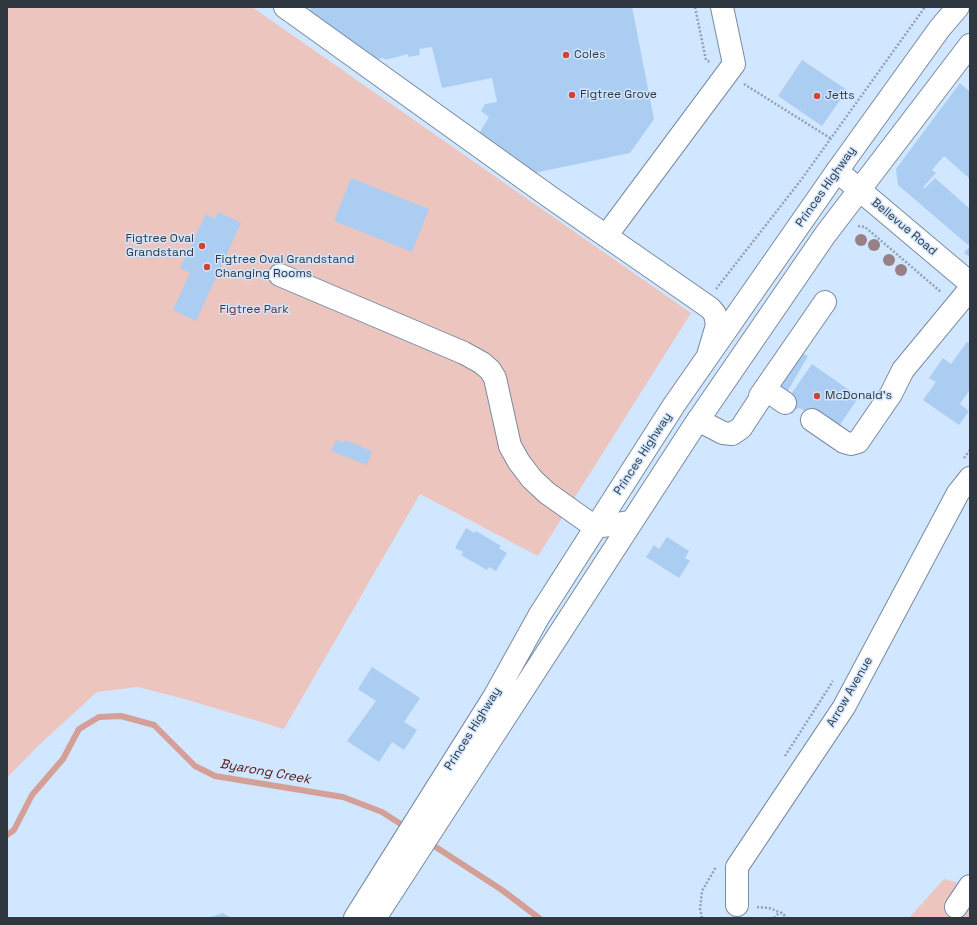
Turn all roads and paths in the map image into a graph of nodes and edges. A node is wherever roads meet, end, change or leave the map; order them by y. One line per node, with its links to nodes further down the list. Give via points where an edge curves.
1 (285, 7): 14 (main road)
2 (695, 7): 8 (path, via 706,60)
3 (722, 7): 8 (main road)
4 (925, 7): 9 (path)
5 (958, 7): 6 (main road, Princes Highway)
6 (940, 17): 10 (main road, Princes Highway)
7 (970, 45): 12 (main road, Princes Highway)
8 (731, 69): 9 (path); 14 (main road)
9 (830, 138): 11 (path)
10 (837, 171): 12 (main road, Bellevue Road); 20 (main road, Princes Highway)
11 (801, 180)
12 (860, 190): 16 (main road, Bellevue Road); 22 (main road, Princes Highway, via 825,235)
13 (855, 226): 19 (path, via 865,227)
14 (606, 236): 20 (main road, via 713,311 717,325)
15 (280, 275): 26 (main road, via 482,363 495,378 510,446 519,462 547,493)
16 (970, 283)
17 (970, 288): 19 (main road)
18 (825, 302): 21 (main road)
19 (956, 305): 21 (main road, via 903,370 891,394 855,444 844,442 768,392)
20 (709, 354): 26 (main road, Princes Highway)
21 (760, 396): 22 (main road, via 740,428 732,434 723,433)
22 (698, 420): 25 (main road, Princes Highway)
23 (970, 450): 24 (path)
24 (966, 470): 33 (main road, Arrow Avenue, via 958,493 844,707 737,867)
25 (631, 522): 26 (main road); 29 (main road, Princes Highway)
26 (595, 527): 29 (main road, Princes Highway, via 539,616)
27 (834, 679): 28 (path)
28 (784, 756)
29 (435, 808): 30 (main road, Princes Highway)
30 (406, 854): 36 (main road, Princes Highway); 37 (main road, Princes Highway)
31 (719, 861): 38 (path, via 702,891)
32 (970, 886): 34 (main road)
33 (737, 905): 35 (path, via 769,908)
34 (956, 907)
35 (782, 913): 39 (path); 40 (path)
36 (355, 918)
37 (376, 918)
38 (702, 918)
39 (774, 918)
40 (787, 918)

